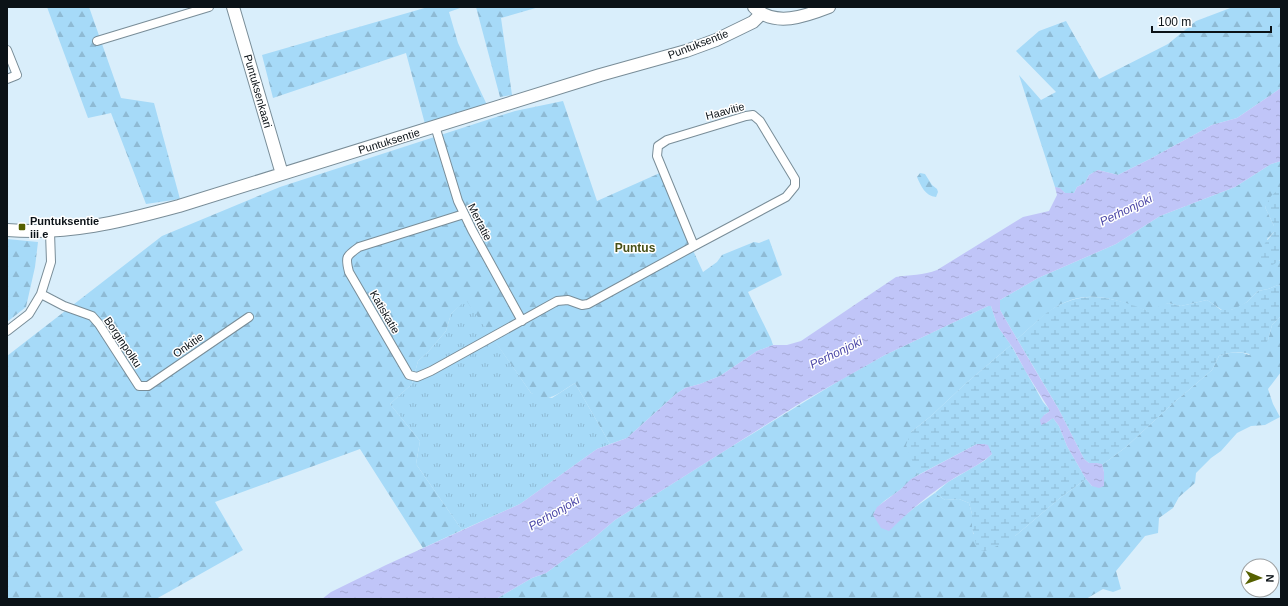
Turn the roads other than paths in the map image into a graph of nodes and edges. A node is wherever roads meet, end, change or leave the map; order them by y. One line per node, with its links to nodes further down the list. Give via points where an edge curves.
1 (209, 7): 5 (street)
2 (233, 7): 9 (street, Puntuksenkaari)
3 (829, 7): 4 (street, via 784,19 777,19)
4 (758, 10): 8 (street, Puntuksentie, via 753,22 686,51)
5 (97, 41)
6 (7, 50): 7 (street, via 16,75)
7 (7, 79)
8 (435, 126): 9 (street, Puntuksentie); 10 (street, Mertatie)
9 (282, 174): 12 (street, Puntuksentie, via 121,222)
10 (464, 214): 16 (street, Mertatie); 16 (street, Katiskatie, via 359,247 349,254 346,261 349,272 409,375 417,377 431,371)
11 (7, 230): 12 (street, Puntuksentie)
12 (50, 232): 14 (street, via 51,262)
13 (694, 246): 13 (street, Haavitie, via 786,197 796,186 795,179 754,115 666,140 658,146 657,156); 16 (street, Haavitie, via 588,304 582,305 568,300 557,301)
14 (41, 294): 17 (street, via 29,314); 18 (street, Borginpolku, via 92,316)
15 (249, 317): 18 (street, Onkitie, via 148,386)
16 (522, 321)
17 (7, 331)
18 (139, 386)

